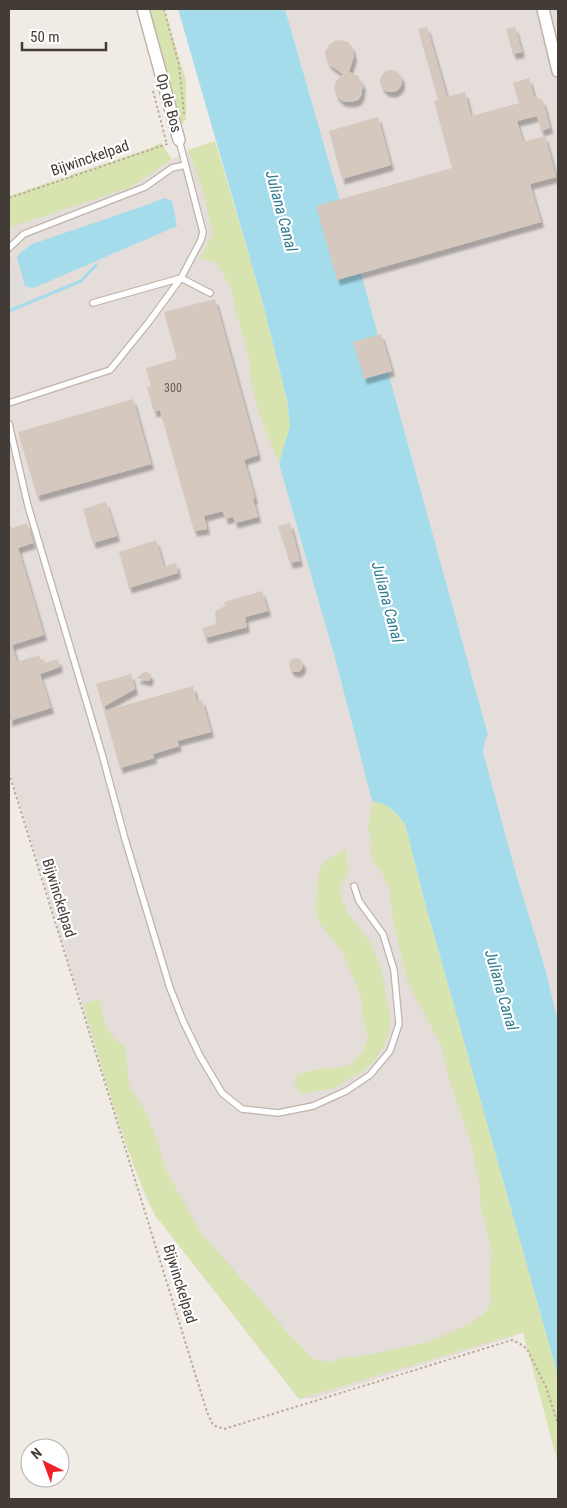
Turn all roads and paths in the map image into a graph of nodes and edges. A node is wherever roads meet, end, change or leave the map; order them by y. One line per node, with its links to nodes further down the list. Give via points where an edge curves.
1 (143, 9): 5 (street, Op de Bos)
2 (164, 9): 5 (path, via 179,65 184,108 184,120)
3 (543, 9): 4 (street)
4 (558, 70)
5 (178, 135): 6 (lane); 7 (path, Bijwinckelpad)
6 (185, 165): 8 (lane, via 172,168 145,187 24,234); 9 (lane, via 202,232)
7 (9, 198)
8 (9, 248)
9 (181, 278): 10 (lane); 11 (lane); 12 (lane, via 110,370)
10 (210, 293)
11 (93, 304)
12 (9, 403)
13 (9, 424): 15 (lane, via 28,506 170,988 200,1056 222,1093 242,1109 278,1113 313,1106 346,1091 370,1075 390,1051 399,1024 394,970 383,934 359,900)
14 (9, 773): 16 (path, Bijwinckelpad, via 213,1425 224,1429 512,1340 527,1349 554,1407)
15 (354, 886)
16 (558, 1424)

